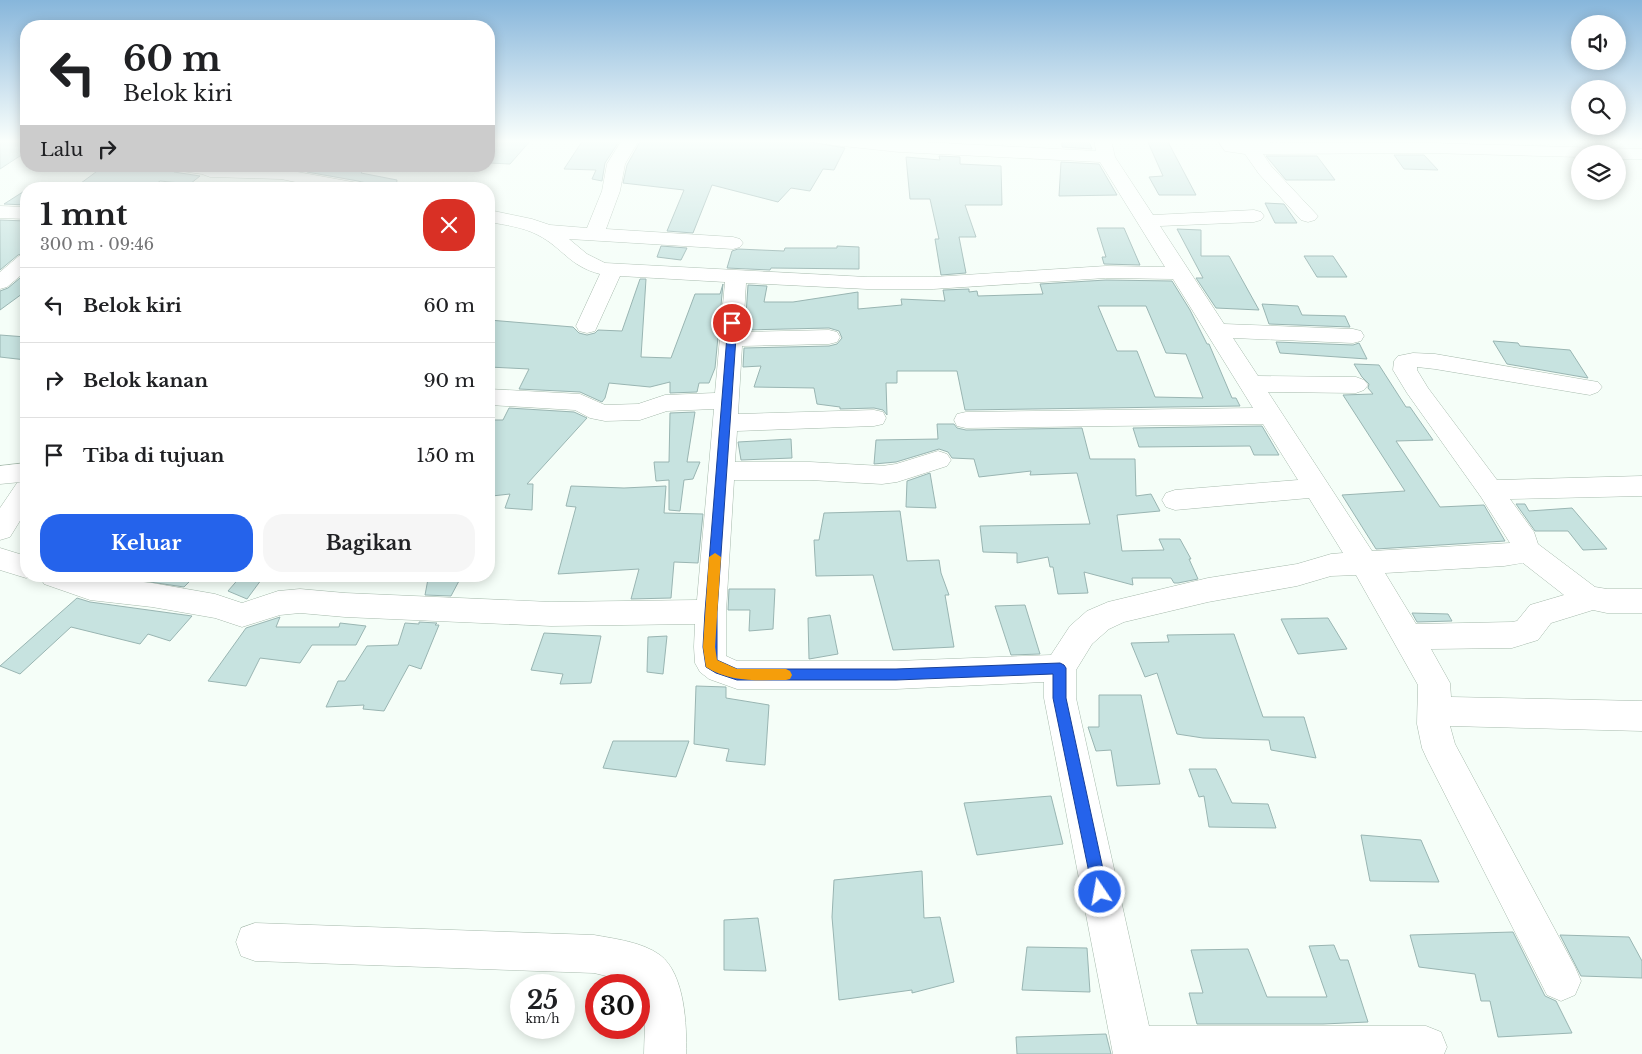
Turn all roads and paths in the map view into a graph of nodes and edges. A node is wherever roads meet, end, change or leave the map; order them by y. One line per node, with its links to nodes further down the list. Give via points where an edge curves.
1 (610, 189): 11 (street)
2 (1128, 189): 9 (street)
3 (1283, 189): 7 (street)
4 (0, 212): 5 (street)
5 (20, 213)
6 (1254, 216): 9 (street)
7 (1308, 216)
8 (495, 217): 10 (street)
9 (1147, 222): 14 (street)
10 (546, 231): 11 (street); 13 (street, via 590,267)
11 (594, 235): 15 (street, via 737,236)
12 (20, 265): 16 (street)
13 (612, 270): 15 (street); 17 (street)
14 (1178, 273): 15 (street, via 1106,272 933,283 867,283); 18 (street)
15 (728, 275): 21 (street)
16 (0, 283)
17 (587, 326)
18 (1227, 331): 19 (street); 22 (street)
19 (1353, 336)
20 (829, 337): 21 (street)
21 (731, 339): 26 (street)
22 (1259, 384): 23 (street); 27 (street)
23 (1356, 385)
24 (1590, 387): 35 (street, via 1453,364 1406,361 1405,370 1419,393)
25 (495, 398): 26 (street, via 580,402 599,412 613,413 643,412 665,403)
26 (725, 412): 28 (street); 31 (street)
27 (1271, 416): 29 (street); 34 (street)
28 (874, 418)
29 (966, 420)
30 (938, 460): 31 (street, via 882,475)
31 (721, 471): 45 (street)
32 (15, 478): 37 (street)
33 (1642, 486): 35 (street)
34 (1317, 488): 36 (street); 40 (street)
35 (1490, 490): 38 (street, via 1524,540)
36 (1175, 500)
37 (0, 530)
38 (1525, 549): 40 (street, via 1511,554); 43 (street)
39 (0, 559): 41 (street)
40 (1364, 563): 46 (street); 47 (street, via 1331,565 1297,576 1208,590 1118,611 1098,620 1081,635)
41 (20, 565)
42 (72, 582): 45 (street, via 90,588 206,605 242,615 278,603 300,600 550,614)
43 (1591, 599): 44 (street); 46 (street, via 1541,614 1527,631 1512,635)
44 (1642, 601)
45 (711, 612): 47 (street, via 710,663 737,675 896,675)
46 (1409, 637): 48 (street, via 1434,683 1437,697)
47 (1060, 668): 53 (street, via 1060,698)
48 (1434, 711): 49 (street); 51 (street, via 1433,724 1439,748)
49 (1642, 716)
50 (255, 942): 54 (street, via 594,954 632,962 648,970 660,989 666,1021)
51 (1561, 981)
52 (1426, 1047): 53 (street)
53 (1156, 1048)
54 (664, 1054)

